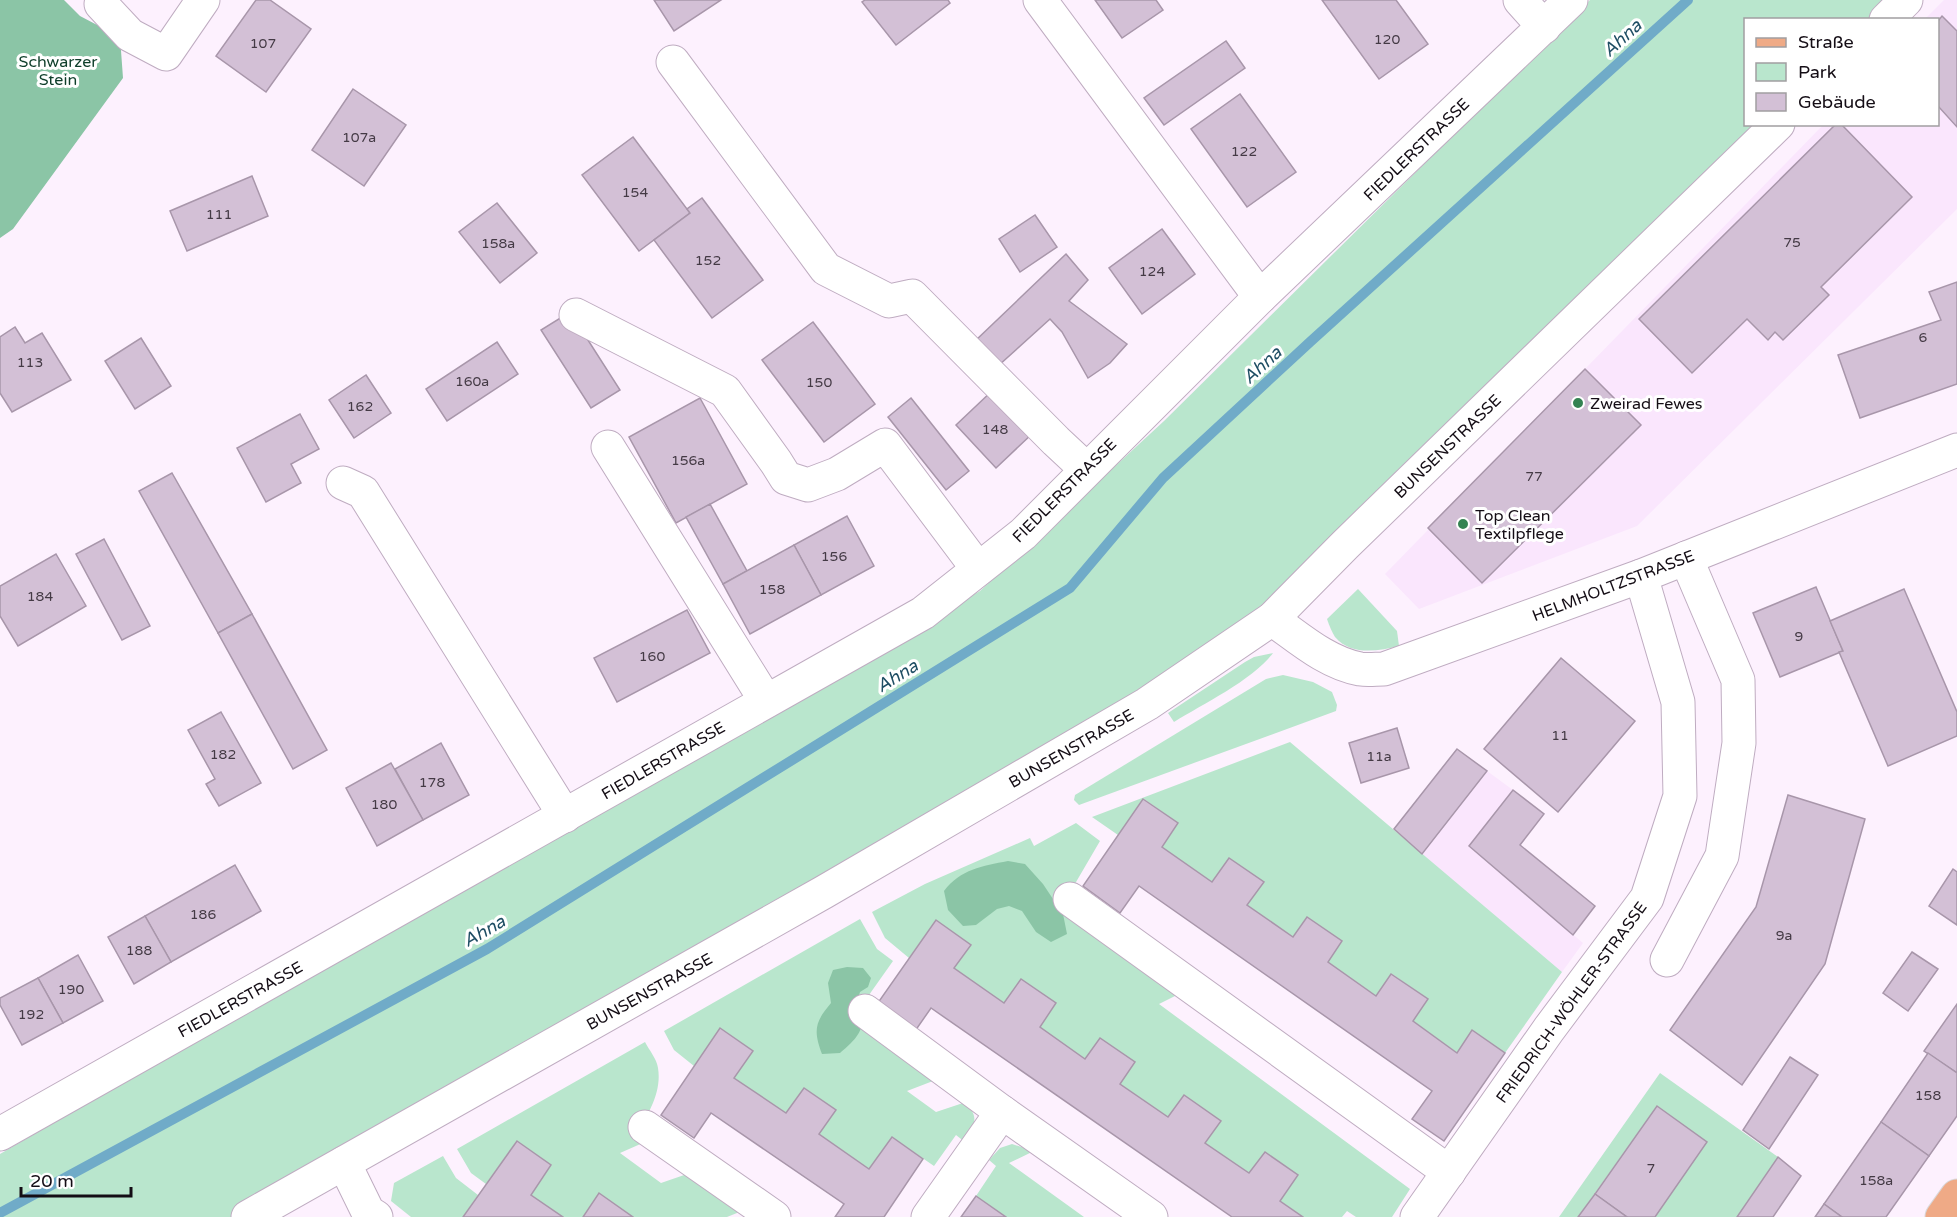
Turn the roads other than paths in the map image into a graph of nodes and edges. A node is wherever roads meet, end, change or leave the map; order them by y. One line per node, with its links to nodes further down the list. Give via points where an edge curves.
1 (203, 0): 6 (street, via 166,54 130,35)
2 (1040, 0): 11 (street)
3 (1520, 0): 8 (street)
4 (1571, 0): 8 (street, FIEDLERSTRASSE)
5 (1906, 0): 7 (street)
6 (101, 4)
7 (1888, 18)
8 (1544, 27): 11 (street, FIEDLERSTRASSE)
9 (673, 62): 15 (street, via 826,269 889,301 912,296)
10 (1776, 126): 20 (street, BUNSENSTRASSE)
11 (1260, 297): 15 (street, FIEDLERSTRASSE)
12 (576, 315): 18 (street, via 725,391 786,478 808,485 837,474 885,445)
13 (608, 447): 21 (street)
14 (1957, 450): 17 (street, HELMHOLTZSTRASSE)
15 (1086, 469): 18 (street, FIEDLERSTRASSE, via 1023,534)
16 (343, 483): 22 (street, via 363,492)
17 (1686, 558): 19 (street, HELMHOLTZSTRASSE); 24 (street, via 1738,680 1739,743 1722,856)
18 (978, 569): 21 (street, FIEDLERSTRASSE, via 923,613)
19 (1641, 576): 20 (street, HELMHOLTZSTRASSE, via 1384,669 1342,664); 30 (street, FRIEDRICH-WÖHLER-STRASSE, via 1678,702 1680,796 1647,898)
20 (1272, 619): 29 (street, BUNSENSTRASSE, via 1147,704 813,898)
21 (766, 701): 22 (street, FIEDLERSTRASSE)
22 (565, 816): 28 (street, FIEDLERSTRASSE)
23 (1070, 899): 30 (street)
24 (1667, 960)
25 (865, 1011): 26 (street)
26 (1002, 1112): 35 (street); 36 (street)
27 (645, 1128): 34 (street)
28 (0, 1134)
29 (344, 1162): 32 (street, BUNSENSTRASSE); 33 (street, via 368,1212)
30 (1449, 1172): 37 (street, FRIEDRICH-WÖHLER-STRASSE)
31 (1957, 1196): 38 (main road)
32 (248, 1217)
33 (376, 1217)
34 (774, 1217)
35 (928, 1217)
36 (1151, 1217)
37 (1417, 1217)
38 (1942, 1217)

